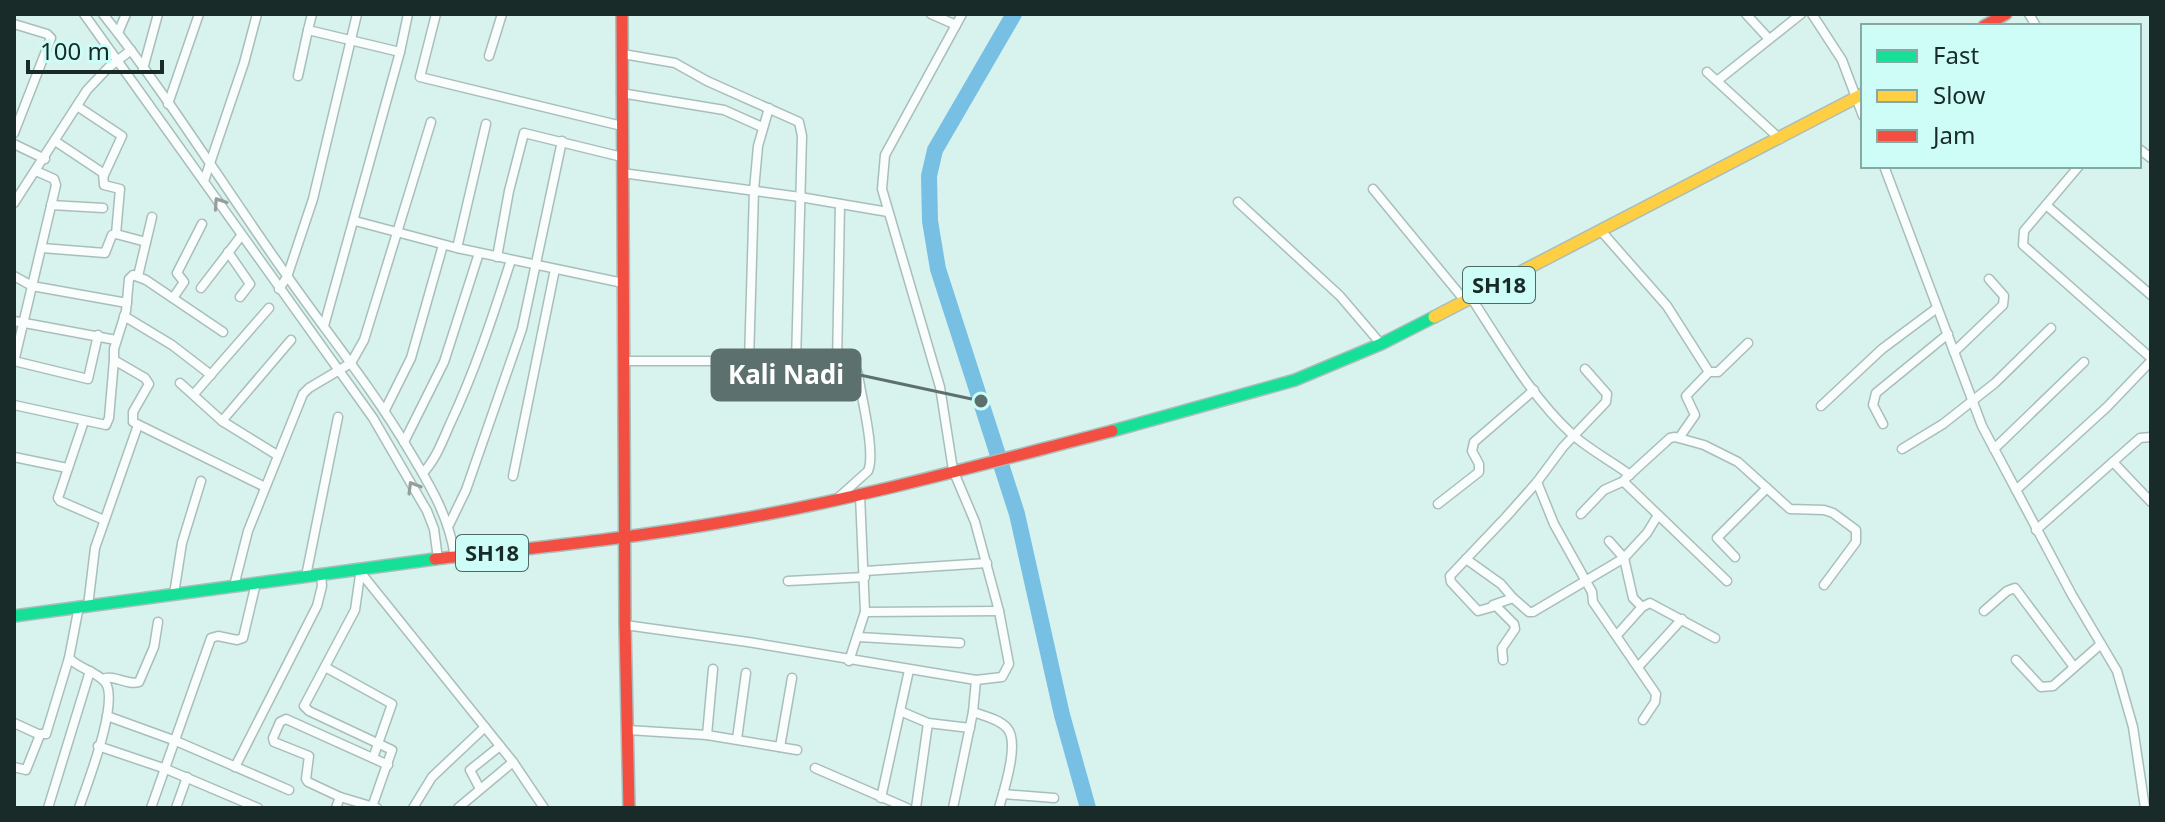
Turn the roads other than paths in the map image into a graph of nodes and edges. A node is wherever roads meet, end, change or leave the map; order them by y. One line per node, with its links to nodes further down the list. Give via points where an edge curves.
1 (84, 14): 30 (street)
2 (103, 14): 23 (street)
3 (126, 14): 23 (street)
4 (158, 14): 31 (street)
5 (199, 14): 37 (street)
6 (257, 14): 51 (street)
7 (312, 14): 22 (street)
8 (357, 14): 25 (street)
9 (408, 14): 27 (street)
10 (436, 14): 42 (street, via 422,78)
11 (502, 14): 29 (street)
12 (622, 14): 28 (main road)
13 (931, 14): 21 (street)
14 (962, 14): 21 (street)
15 (1746, 14): 24 (street)
16 (1801, 14): 24 (street)
17 (1812, 14): 36 (street)
18 (2006, 14): 20 (main road)
19 (14, 24): 44 (street, via 51,38)
20 (1988, 24)
21 (956, 25): 67 (street, via 885,155 882,189)
22 (308, 30): 25 (street); 33 (street)
23 (118, 33): 26 (street)
24 (1769, 39): 34 (street)
25 (351, 40): 27 (street); 87 (street, via 313,199)
26 (131, 50): 30 (street); 31 (street)
27 (400, 52): 69 (street)
28 (623, 54): 35 (main road); 39 (street, via 675,63)
29 (489, 56)
30 (113, 64): 38 (street); 57 (street)
31 (143, 69): 37 (street)
32 (1707, 72): 34 (street)
33 (298, 76)
34 (1717, 81): 45 (street)
35 (621, 93): 42 (main road); 43 (street, via 724,110)
36 (1860, 96): 45 (main road, SH18)
37 (168, 104): 51 (street)
38 (77, 106): 46 (street); 56 (street, via 121,134)
39 (769, 108): 43 (street); 60 (street, via 794,118 802,128)
40 (431, 122): 71 (street)
41 (486, 124): 78 (street)
42 (622, 126): 49 (main road)
43 (762, 127): 59 (street)
44 (14, 133)
45 (1780, 139): 72 (main road, SH18)
46 (55, 141): 50 (street); 56 (street)
47 (562, 141): 49 (street); 81 (street, via 522,135); 83 (street)
48 (14, 144): 50 (street)
49 (622, 157): 55 (main road)
50 (45, 159): 54 (street)
51 (211, 164): 57 (street); 87 (street)
52 (1885, 168): 99 (street)
53 (2077, 168): 65 (street)
54 (36, 171): 61 (street); 64 (street, via 55,182)
55 (622, 173): 59 (street); 89 (main road)
56 (104, 175): 73 (street, via 104,185 121,190)
57 (204, 181): 74 (street, one-way to 57)
58 (1373, 189): 96 (street)
59 (754, 190): 60 (street); 116 (street)
60 (800, 197): 63 (street); 119 (street)
61 (15, 201)
62 (1238, 202): 110 (street, via 1340,296)
63 (840, 204): 67 (street); 120 (street)
64 (51, 205): 66 (street); 77 (street)
65 (2046, 205): 93 (street); 112 (street, via 2024,231 2023,245)
66 (103, 208)
67 (888, 212): 147 (street, via 940,387)
68 (152, 217): 75 (street)
69 (355, 221): 71 (street); 102 (street)
70 (202, 224): 95 (street, via 177,273 184,282)
71 (397, 232): 76 (street); 118 (street, via 369,326)
72 (1602, 232): 96 (main road, SH18); 123 (street, via 1658,294)
73 (116, 234): 75 (street); 77 (street, via 105,253)
74 (241, 236): 79 (street); 92 (street)
75 (146, 242): 86 (street)
76 (443, 245): 78 (street); 131 (street, via 411,358)
77 (42, 248): 90 (street)
78 (457, 248): 80 (street)
79 (231, 249): 91 (street); 94 (street, via 250,284)
80 (479, 253): 81 (street); 140 (street, via 444,362)
81 (497, 257): 82 (street)
82 (511, 260): 83 (street); 148 (street, via 460,402)
83 (535, 265): 84 (street); 163 (street, via 511,364)
84 (555, 269): 89 (street); 149 (street)
85 (14, 276): 90 (street)
86 (138, 276): 95 (street); 97 (street, via 129,279)
87 (287, 277): 92 (street); 102 (street)
88 (1989, 279): 111 (street, via 2004,296 2003,305)
89 (623, 283): 115 (main road)
90 (32, 286): 97 (street); 101 (street)
91 (201, 288)
92 (279, 289): 122 (street)
93 (2151, 295)
94 (240, 297)
95 (173, 298): 104 (street)
96 (1469, 301): 110 (main road, SH18); 126 (street)
97 (127, 303): 100 (street)
98 (269, 308): 124 (street)
99 (1937, 308): 105 (street); 130 (street, via 1882,349)
100 (124, 316): 107 (street); 124 (street)
101 (18, 322): 106 (street); 114 (street)
102 (324, 326): 118 (street)
103 (2051, 328): 128 (street)
104 (223, 332)
105 (1948, 334): 111 (street); 135 (street, via 1876,393 1873,405)
106 (98, 335): 107 (street); 114 (street, via 88,379)
107 (116, 340): 113 (street)
108 (291, 340): 134 (street)
109 (1748, 343): 123 (street, via 1718,372)
110 (1381, 344): 147 (main road, SH18, via 1295,380 1204,407)
111 (1954, 352): 128 (street)
112 (2151, 359): 155 (street)
113 (114, 360): 133 (street, via 108,422); 136 (street, via 149,384 132,416)
114 (14, 361)
115 (623, 361): 116 (street); 165 (main road)
116 (749, 361): 119 (street)
117 (2084, 362): 142 (street)
118 (351, 363): 122 (street); 131 (street)
119 (796, 363): 120 (street)
120 (837, 365): 157 (street, via 857,369 871,457 868,471)
121 (1585, 369): 137 (street, via 1607,399)
122 (339, 371): 143 (street, via 303,394); 170 (street, one-way to 122, via 427,511)
123 (1709, 372): 139 (street, via 1686,396 1695,415)
124 (211, 375): 127 (street)
125 (180, 383): 127 (street)
126 (1534, 390): 137 (street); 159 (street, via 1474,442 1479,472)
127 (194, 394): 134 (street)
128 (1971, 401): 141 (street); 142 (street)
129 (14, 405): 133 (street)
130 (1821, 406)
131 (385, 410): 140 (street)
132 (338, 417): 176 (street)
133 (84, 421): 146 (street)
134 (222, 421): 143 (street)
135 (1883, 424)
136 (138, 425): 153 (street); 162 (street)
137 (1573, 435): 150 (street); 152 (street)
138 (2151, 437): 145 (street, via 2140,438)
139 (1679, 438): 150 (street, via 1665,442); 154 (street, via 1738,462)
140 (404, 442): 148 (street)
141 (1902, 449)
142 (1994, 449): 155 (street)
143 (277, 455): 153 (street)
144 (14, 457): 146 (street)
145 (2113, 462): 158 (street); 164 (street)
146 (67, 468): 162 (street, via 60,501)
147 (953, 470): 156 (main road, SH18); 172 (street)
148 (423, 473): 163 (street)
149 (513, 476)
150 (1627, 478): 160 (street, via 1604,490); 161 (street)
151 (201, 481): 183 (street, via 182,543)
152 (1537, 482): 171 (street); 177 (street)
153 (265, 487): 182 (street)
154 (1767, 488): 168 (street, via 1717,538); 181 (street, via 1790,509 1824,510 1856,530 1856,542)
155 (2016, 490): 164 (street)
156 (860, 495): 157 (main road, SH18); 175 (street)
157 (836, 500): 165 (main road, SH18)
158 (2151, 502)
159 (1438, 504)
160 (1581, 514)
161 (1658, 515): 169 (street); 179 (street)
162 (104, 520): 186 (street)
163 (449, 525): 167 (street)
164 (2036, 530): 199 (street)
165 (625, 538): 167 (main road, SH18); 194 (main road)
166 (1609, 541): 169 (street)
167 (455, 557): 170 (main road, SH18)
168 (1735, 557)
169 (1624, 558): 177 (street); 187 (street, via 1633,598)
170 (438, 559): 173 (main road, SH18)
171 (1466, 559): 184 (street); 185 (street, via 1450,576 1451,582 1478,611)
172 (987, 563): 175 (street); 188 (street)
173 (361, 571): 174 (main road, SH18); 204 (street, via 355,610); 220 (street)
174 (321, 574): 176 (main road, SH18); 236 (street, via 317,606)
175 (865, 574): 178 (street); 190 (street)
176 (306, 576): 180 (main road, SH18)
177 (1585, 580): 184 (street, via 1531,613); 195 (street, via 1593,602)
178 (788, 581)
179 (1727, 581)
180 (256, 583): 182 (main road, SH18); 226 (street, via 243,638 211,638)
181 (1824, 585)
182 (234, 586): 183 (main road, SH18)
183 (174, 594): 186 (main road, SH18)
184 (1513, 598): 185 (street)
185 (1493, 605): 201 (street, via 1515,626 1502,648)
186 (83, 606): 191 (main road, SH18); 200 (street)
187 (1642, 607): 192 (street, via 1654,604); 195 (street)
188 (999, 611): 190 (street); 213 (street, via 1007,671 1002,677)
189 (1984, 611): 206 (street, via 2015,588)
190 (865, 612): 196 (street)
191 (14, 616)
192 (1682, 619): 197 (street); 205 (street)
193 (158, 622): 212 (street, via 139,682)
194 (625, 625): 203 (street); 222 (main road)
195 (1617, 635): 205 (street)
196 (859, 637): 198 (street); 203 (street)
197 (1715, 638)
198 (960, 643)
199 (2101, 644): 206 (street); 261 (street, via 2124,689)
200 (69, 658): 209 (street); 223 (street, via 49,731)
201 (1503, 660)
202 (2016, 660): 206 (street, via 2046,688)
203 (849, 661): 208 (street)
204 (325, 667): 227 (street, via 389,701 392,708); 227 (street, via 305,709)
205 (1638, 667): 217 (street, via 1656,694)
206 (2074, 667)
207 (713, 669): 224 (street)
208 (909, 670): 213 (street); 215 (street)
209 (90, 671): 212 (street); 247 (street)
210 (746, 673): 225 (street)
211 (792, 678): 230 (street)
212 (102, 679): 216 (street, via 110,696)
213 (976, 680): 214 (street)
214 (974, 708): 221 (street); 242 (street, via 1011,734)
215 (900, 711): 219 (street); 244 (street)
216 (107, 716): 226 (street); 228 (street)
217 (1643, 720)
218 (14, 723): 223 (street)
219 (928, 723): 221 (street); 258 (street)
220 (485, 727): 229 (street); 253 (street, via 432,777)
221 (970, 728): 259 (street)
222 (628, 730): 224 (street); 256 (main road)
223 (40, 735): 235 (street, via 26,770)
224 (707, 735): 225 (street)
225 (737, 739): 230 (street)
226 (176, 741): 236 (street); 238 (street)
227 (379, 743): 232 (street); 234 (street, via 392,750)
228 (98, 746): 238 (street); 248 (street)
229 (500, 746): 233 (street); 240 (street, via 470,770)
230 (780, 747): 231 (street)
231 (797, 750)
232 (373, 758): 234 (street); 243 (street, via 286,719 280,722 273,741 309,756 308,782)
233 (513, 762): 240 (street); 255 (street)
234 (388, 765): 246 (street)
235 (14, 767)
236 (235, 767): 241 (street)
237 (815, 768): 244 (street)
238 (166, 769): 239 (street); 249 (street)
239 (187, 777): 250 (street); 251 (street)
240 (480, 789): 254 (street)
241 (289, 790)
242 (1003, 794): 245 (street); 260 (street)
243 (340, 797): 246 (street); 252 (street)
244 (881, 798): 257 (street)
245 (1054, 798)
246 (375, 807)
247 (48, 808)
248 (79, 808)
249 (151, 808)
250 (176, 808)
251 (258, 808)
252 (336, 808)
253 (413, 808)
254 (458, 808)
255 (544, 808)
256 (629, 808)
257 (907, 808)
258 (916, 808)
259 (953, 808)
260 (999, 808)
261 (2145, 808)

